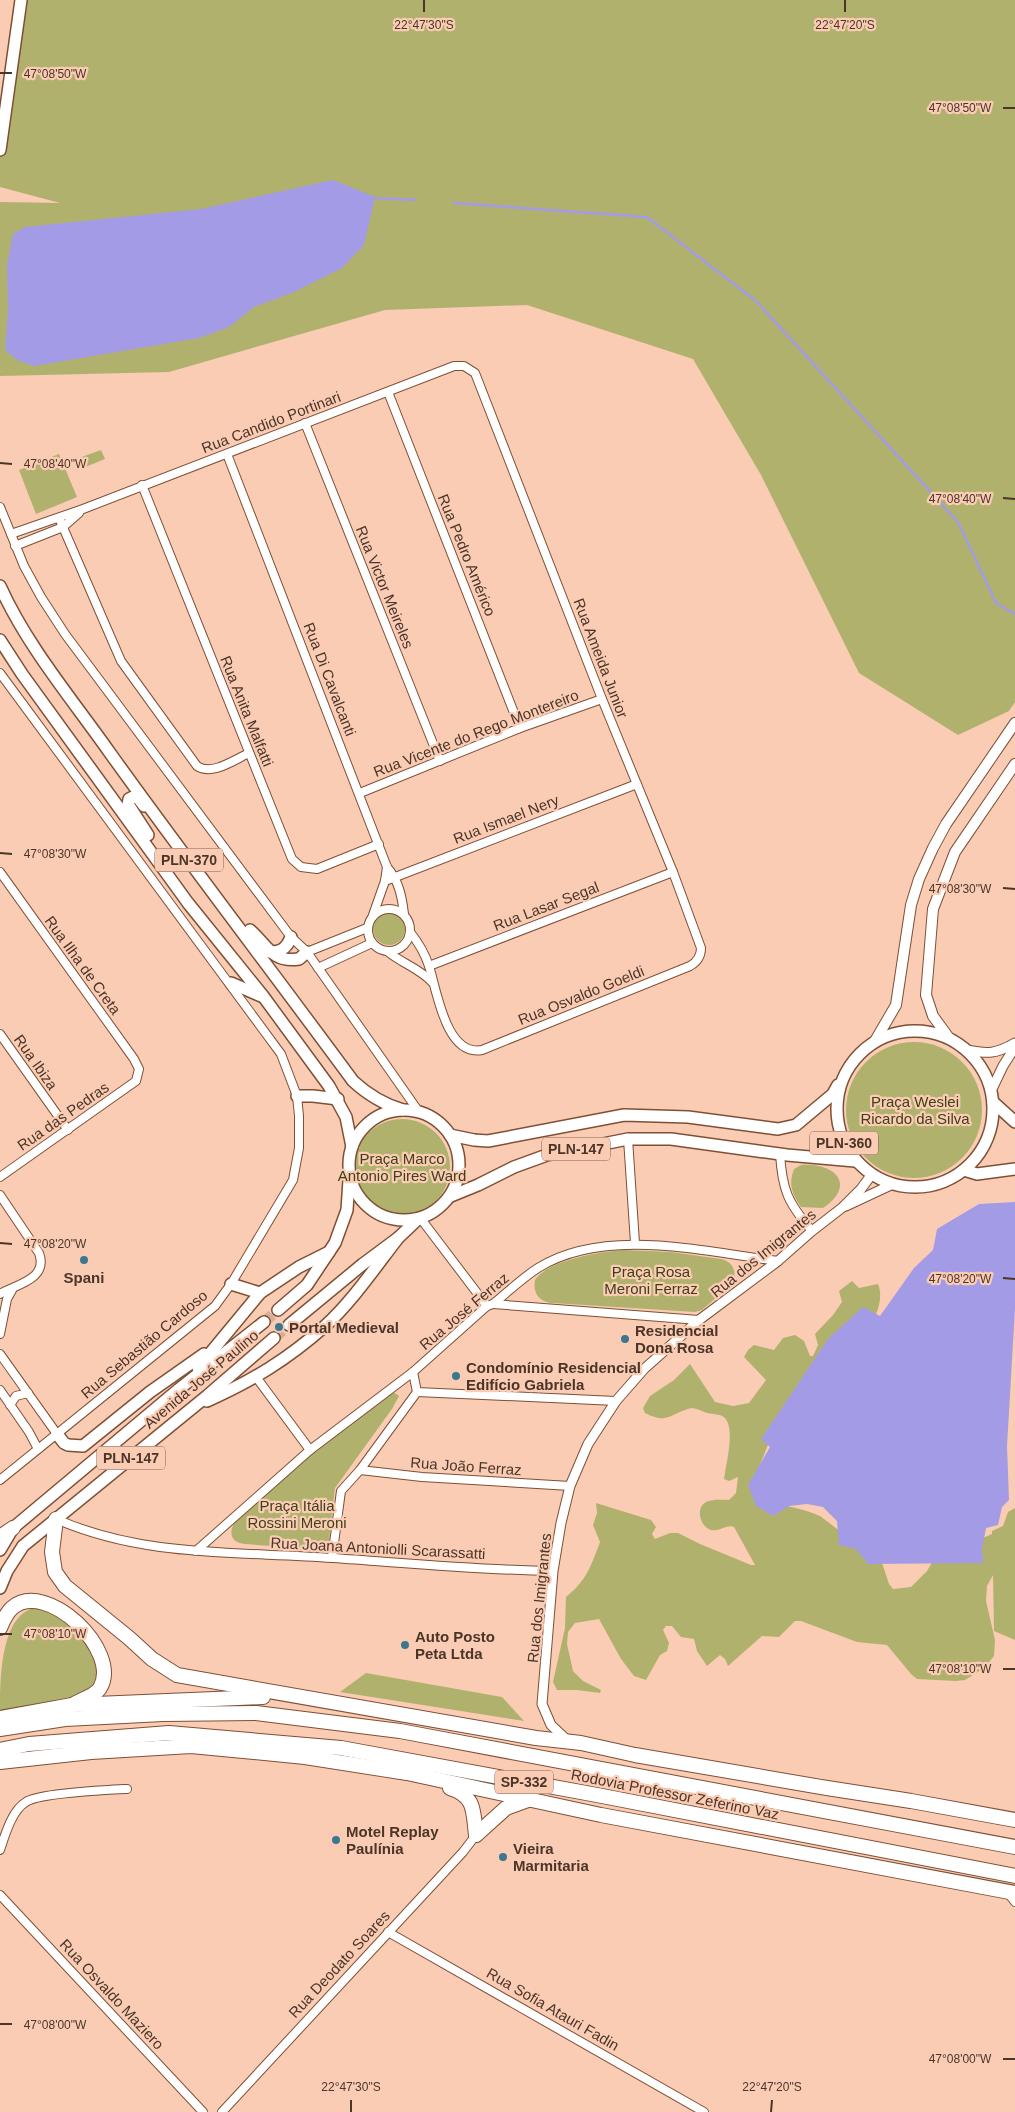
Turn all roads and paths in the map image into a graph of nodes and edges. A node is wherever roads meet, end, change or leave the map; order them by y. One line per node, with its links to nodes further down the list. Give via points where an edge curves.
1 (21, 0): 2 (main road)
2 (0, 150)
3 (470, 368): 4 (street, Rua Candido Portinari, via 454,366); 17 (street, Rua Ameida Junior, via 479,378)
4 (388, 392): 5 (street, Rua Candido Portinari); 19 (street, Rua Pedro Américo)
5 (305, 423): 6 (street, Rua Candido Portinari); 21 (street, Rua Victor Meireles)
6 (227, 454): 7 (street, Rua Candido Portinari); 24 (street, Rua Di Cavalcanti)
7 (142, 485): 9 (street, Rua Candido Portinari); 20 (street, Rua Anita Malfatti)
8 (0, 507): 12 (street)
9 (83, 509): 10 (street, Rua Candido Portinari); 11 (street, Rua Candido Portinari)
10 (59, 518): 11 (street); 12 (street, Rua Candido Portinari)
11 (63, 527): 13 (street, Rua Candido Portinari); 20 (street, via 121,661 197,766 214,769)
12 (11, 534): 13 (street)
13 (15, 546): 38 (street, via 41,597 65,634)
14 (0, 586): 25 (main road, PLN-370, via 22,628)
15 (0, 640): 32 (main road, PLN-370)
16 (0, 673): 47 (street)
17 (602, 699): 19 (street, Rua Vicente do Rego Montereiro); 23 (street, Rua Ameida Junior)
18 (1015, 723): 51 (main road, PLN-360, via 946,824 926,864 911,906 896,1004)
19 (520, 728): 21 (street, Rua Vicente do Rego Montereiro)
20 (249, 753): 26 (street, Rua Anita Malfatti, via 290,856 298,865 317,869)
21 (440, 762): 24 (street, Rua Vicente do Rego Montereiro)
22 (1015, 764): 50 (main road, PLN-360, via 955,852 934,909 926,995 933,1016)
23 (637, 784): 29 (street, Rua Ameida Junior); 30 (street, Rua Ismael Nery)
24 (360, 793): 26 (street, Rua Di Cavalcanti)
25 (168, 834): 32 (main road, via 138,798 129,799 128,804 181,882); 35 (main road, PLN-370)
26 (379, 844): 27 (street, Rua Di Cavalcanti)
27 (387, 867): 30 (street, Rua Di Cavalcanti); 31 (street)
28 (0, 872): 55 (street, Rua Ilha de Creta, via 134,1059 139,1069)
29 (673, 872): 43 (street, Rua Ameida Junior, via 701,948); 44 (street, Rua Lasar Segal)
30 (395, 876): 31 (street, Rua Ismael Nery); 33 (street, Rua Di Cavalcanti)
31 (385, 881): 34 (street)
32 (188, 903): 48 (main road, PLN-370)
33 (404, 914): 34 (street, via 389,908); 37 (street)
34 (373, 915): 36 (street)
35 (235, 920): 41 (main road, via 252,932); 60 (main road, PLN-370, via 353,1081 387,1106)
36 (367, 928): 39 (street); 42 (street)
37 (410, 932): 40 (street, via 404,944 393,951); 44 (street)
38 (291, 937): 41 (main road, via 284,949); 42 (street)
39 (372, 943): 40 (street); 45 (street)
40 (386, 951): 46 (street, via 422,971)
41 (270, 952): 42 (main road, via 291,960 299,959)
42 (306, 952): 45 (street)
43 (698, 959): 46 (street, Rua Osvaldo Goeldi, via 690,966 482,1050 462,1047 455,1040)
44 (429, 966): 46 (street)
45 (318, 968): 61 (street)
46 (433, 982)
47 (231, 983): 48 (main road); 57 (street, via 281,1054)
48 (263, 996): 59 (main road, PLN-370)
49 (0, 1034): 63 (street, Rua Ibiza)
50 (949, 1038): 51 (main road, PLN-360, via 912,1030 892,1033); 54 (main road, PLN-360)
51 (875, 1041): 56 (main road, PLN-360, via 855,1058)
52 (1015, 1043): 54 (street, via 999,1052 985,1054)
53 (1015, 1047): 58 (street, via 1002,1066)
54 (967, 1050): 58 (main road, PLN-360, via 982,1069)
55 (138, 1076): 63 (street, Rua das Pedras, via 136,1081)
56 (841, 1080): 64 (main road, PLN-147, via 833,1094 796,1125 778,1129 688,1117 624,1115 488,1140); 68 (main road, PLN-360, via 836,1108 840,1136)
57 (297, 1096): 59 (main road); 84 (street, Rua Sebastião Cardoso, via 300,1136 293,1180)
58 (992, 1096): 62 (main road); 70 (main road, PLN-360, via 988,1137 982,1150)
59 (338, 1099): 66 (main road, PLN-370)
60 (402, 1110): 61 (main road, PLN-370); 66 (main road, PLN-370, via 386,1112 371,1120 359,1132)
61 (419, 1112): 64 (main road, PLN-370, via 437,1120)
62 (1015, 1122)
63 (68, 1130): 73 (street, Rua das Pedras)
64 (450, 1135): 76 (main road, PLN-370, via 459,1162 459,1176)
65 (628, 1139): 67 (main road, PLN-147, via 671,1138); 76 (main road, PLN-147, via 547,1155); 81 (street)
66 (352, 1147): 72 (main road, PLN-370)
67 (780, 1153): 68 (main road, PLN-147); 79 (street, via 781,1179 786,1196)
68 (855, 1160): 71 (main road, PLN-360)
69 (1015, 1169): 70 (main road, via 977,1174)
70 (964, 1170): 74 (main road, PLN-360, via 942,1183 924,1187)
71 (872, 1174): 74 (main road, PLN-360); 77 (street, Rua dos Imigrantes)
72 (350, 1175): 78 (main road, PLN-370, via 358,1197 374,1212 395,1220); 82 (main road, via 347,1210)
73 (0, 1177)
74 (891, 1184): 77 (street, Rua dos Imigrantes)
75 (0, 1196): 85 (street, via 39,1253 37,1274)
76 (451, 1196): 78 (main road, PLN-370, via 438,1210)
77 (843, 1207): 79 (street, Rua dos Imigrantes)
78 (418, 1219): 80 (main road); 88 (street)
79 (812, 1230): 83 (street, Rua dos Imigrantes)
80 (398, 1238): 92 (main road); 98 (main road, via 326,1325)
81 (635, 1243): 83 (street, Rua José Ferraz); 88 (street, Rua José Ferraz, via 576,1252 556,1259 537,1268)
82 (329, 1252): 86 (main road, via 300,1266); 89 (main road, via 307,1286)
83 (778, 1261): 90 (street, Rua dos Imigrantes)
84 (231, 1284): 86 (main road); 106 (street, Rua Sebastião Cardoso, via 215,1306)
85 (12, 1290): 87 (street); 93 (street)
86 (260, 1293): 95 (main road)
87 (0, 1294)
88 (490, 1305): 90 (street); 97 (street, Rua José Ferraz)
89 (278, 1310)
90 (699, 1320): 103 (street, Rua dos Imigrantes, via 644,1369)
91 (264, 1322): 99 (main road, Avenida José Paulino / PLN-147)
92 (289, 1325)
93 (0, 1334)
94 (274, 1338): 105 (main road, Avenida José Paulino / PLN-147)
95 (222, 1342): 99 (main road); 106 (main road, via 150,1392 83,1446 68,1445)
96 (0, 1354): 102 (street)
97 (413, 1372): 101 (street); 108 (street, Rua José Ferraz)
98 (256, 1377): 105 (main road); 108 (street)
99 (179, 1389): 113 (main road, Avenida José Paulino / PLN-147)
100 (0, 1390): 104 (street)
101 (417, 1392): 103 (street); 109 (street)
102 (28, 1393): 104 (street, via 16,1396); 106 (street)
103 (616, 1401): 111 (street, Rua dos Imigrantes, via 588,1444)
104 (10, 1405): 107 (street)
105 (192, 1408): 112 (main road, Avenida José Paulino / PLN-147)
106 (57, 1434): 107 (street, Rua Sebastião Cardoso)
107 (38, 1449): 110 (street, Rua Sebastião Cardoso)
108 (310, 1450): 116 (street, Rua José Ferraz)
109 (360, 1470): 111 (street, Rua João Ferraz); 117 (street, via 341,1491)
110 (0, 1480)
111 (570, 1486): 118 (street, Rua dos Imigrantes)
112 (56, 1519): 116 (street, Rua Joana Antoniolli Scarassatti, via 82,1531 136,1545); 119 (main road, Avenida José Paulino / PLN-147, via 23,1546 7,1570); 121 (highway, via 52,1552 55,1572 65,1586 152,1659 177,1675)
113 (13, 1528): 114 (highway); 115 (main road, Avenida José Paulino)
114 (0, 1537)
115 (0, 1550)
116 (196, 1551): 117 (street, Rua Joana Antoniolli Scarassatti)
117 (332, 1558): 118 (street, Rua Joana Antoniolli Scarassatti)
118 (553, 1571): 125 (street, Rua dos Imigrantes, via 542,1704 550,1725)
119 (0, 1588)
120 (0, 1628): 122 (highway, via 12,1607 23,1603 51,1604 66,1612 99,1650 104,1664 104,1679 99,1690)
121 (290, 1696): 122 (highway); 125 (highway)
122 (72, 1705): 123 (highway)
123 (0, 1718)
124 (0, 1729): 133 (highway, Rodovia Professor Zeferino Vaz / SP-332, via 75,1719 256,1713 400,1731)
125 (568, 1741): 131 (highway)
126 (0, 1750): 135 (highway, Rodovia Professor Zeferino Vaz / SP-332, via 29,1744 169,1734 341,1748 597,1794)
127 (0, 1762): 128 (highway, via 191,1746 305,1757)
128 (407, 1773): 130 (highway); 132 (highway, via 461,1791 471,1802)
129 (127, 1790): 134 (street, via 34,1798 25,1802 17,1810)
130 (528, 1800): 132 (highway, via 506,1808); 137 (highway)
131 (1015, 1820)
132 (476, 1835): 138 (street, Rua Deodato Soares)
133 (1015, 1847)
134 (0, 1850)
135 (1015, 1876)
136 (0, 1896): 139 (street, Rua Osvaldo Maziero)
137 (1012, 1896)
138 (388, 1932): 140 (street, Rua Deodato Soares); 141 (street, Rua Sofia Atauri Fadin)
139 (203, 2112)
140 (222, 2112)
141 (704, 2112)

